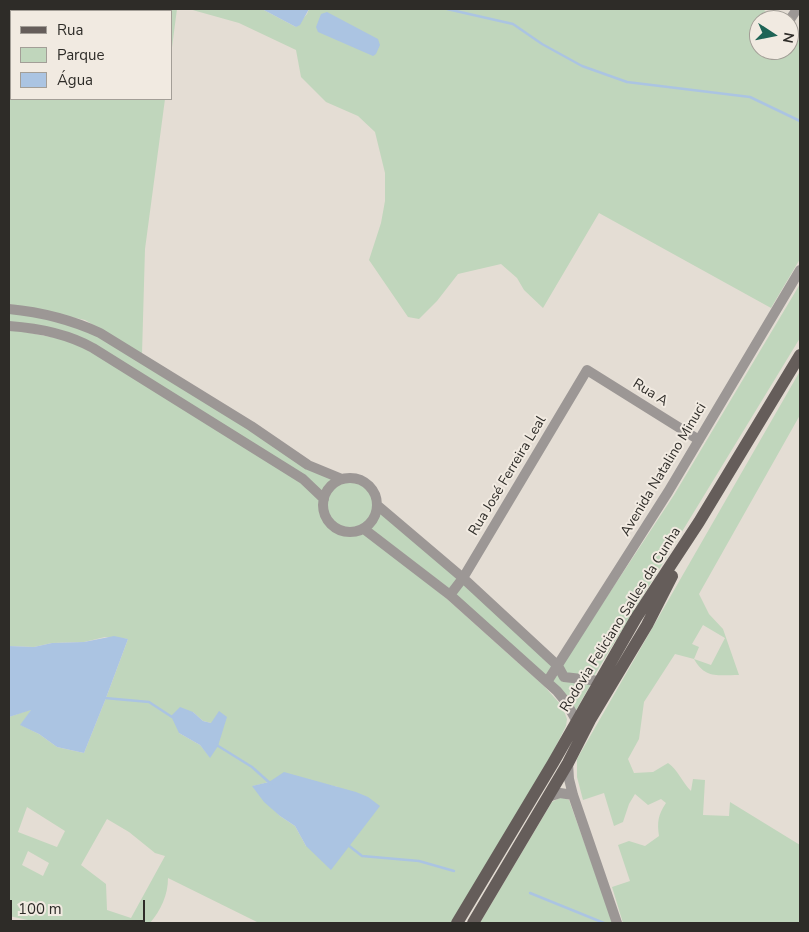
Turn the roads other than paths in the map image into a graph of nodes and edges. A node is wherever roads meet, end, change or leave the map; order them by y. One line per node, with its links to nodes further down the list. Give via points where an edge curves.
1 (800, 270): 6 (street, Avenida Natalino Minuci)
2 (9, 309): 7 (street, via 83,325 100,333 308,465)
3 (9, 326): 8 (street, via 61,335 93,348 303,479)
4 (800, 355): 10 (main road)
5 (587, 370): 6 (street, Rua A); 12 (street, Rua José Ferreira Leal)
6 (699, 440): 14 (street, Avenida Natalino Minuci)
7 (342, 479): 8 (street, via 330,487); 9 (street, via 356,479 369,486)
8 (324, 499): 11 (street, via 324,513 337,529 350,532)
9 (377, 505): 11 (street, via 373,518); 12 (street)
10 (699, 522): 15 (main road, Rodovia Feliciano Salles da Cunha); 18 (main road, Rodovia Feliciano Salles da Cunha, via 647,625)
11 (364, 528): 13 (street)
12 (463, 578): 13 (street, Rua José Ferreira Leal); 14 (street)
13 (450, 595): 16 (street)
14 (558, 666): 15 (street, via 564,677); 16 (street, Avenida Natalino Minuci)
15 (599, 680): 17 (main road, Rodovia Feliciano Salles da Cunha)
16 (547, 682): 17 (street, via 566,702)
17 (576, 720): 21 (main road, Rodovia Feliciano Salles da Cunha)
18 (568, 763): 19 (street); 20 (main road, Rodovia Feliciano Salles da Cunha)
19 (573, 794): 20 (street, via 560,792); 23 (street)
20 (548, 798): 22 (main road, Rodovia Feliciano Salles da Cunha)
21 (457, 923)
22 (473, 923)
23 (617, 923)

